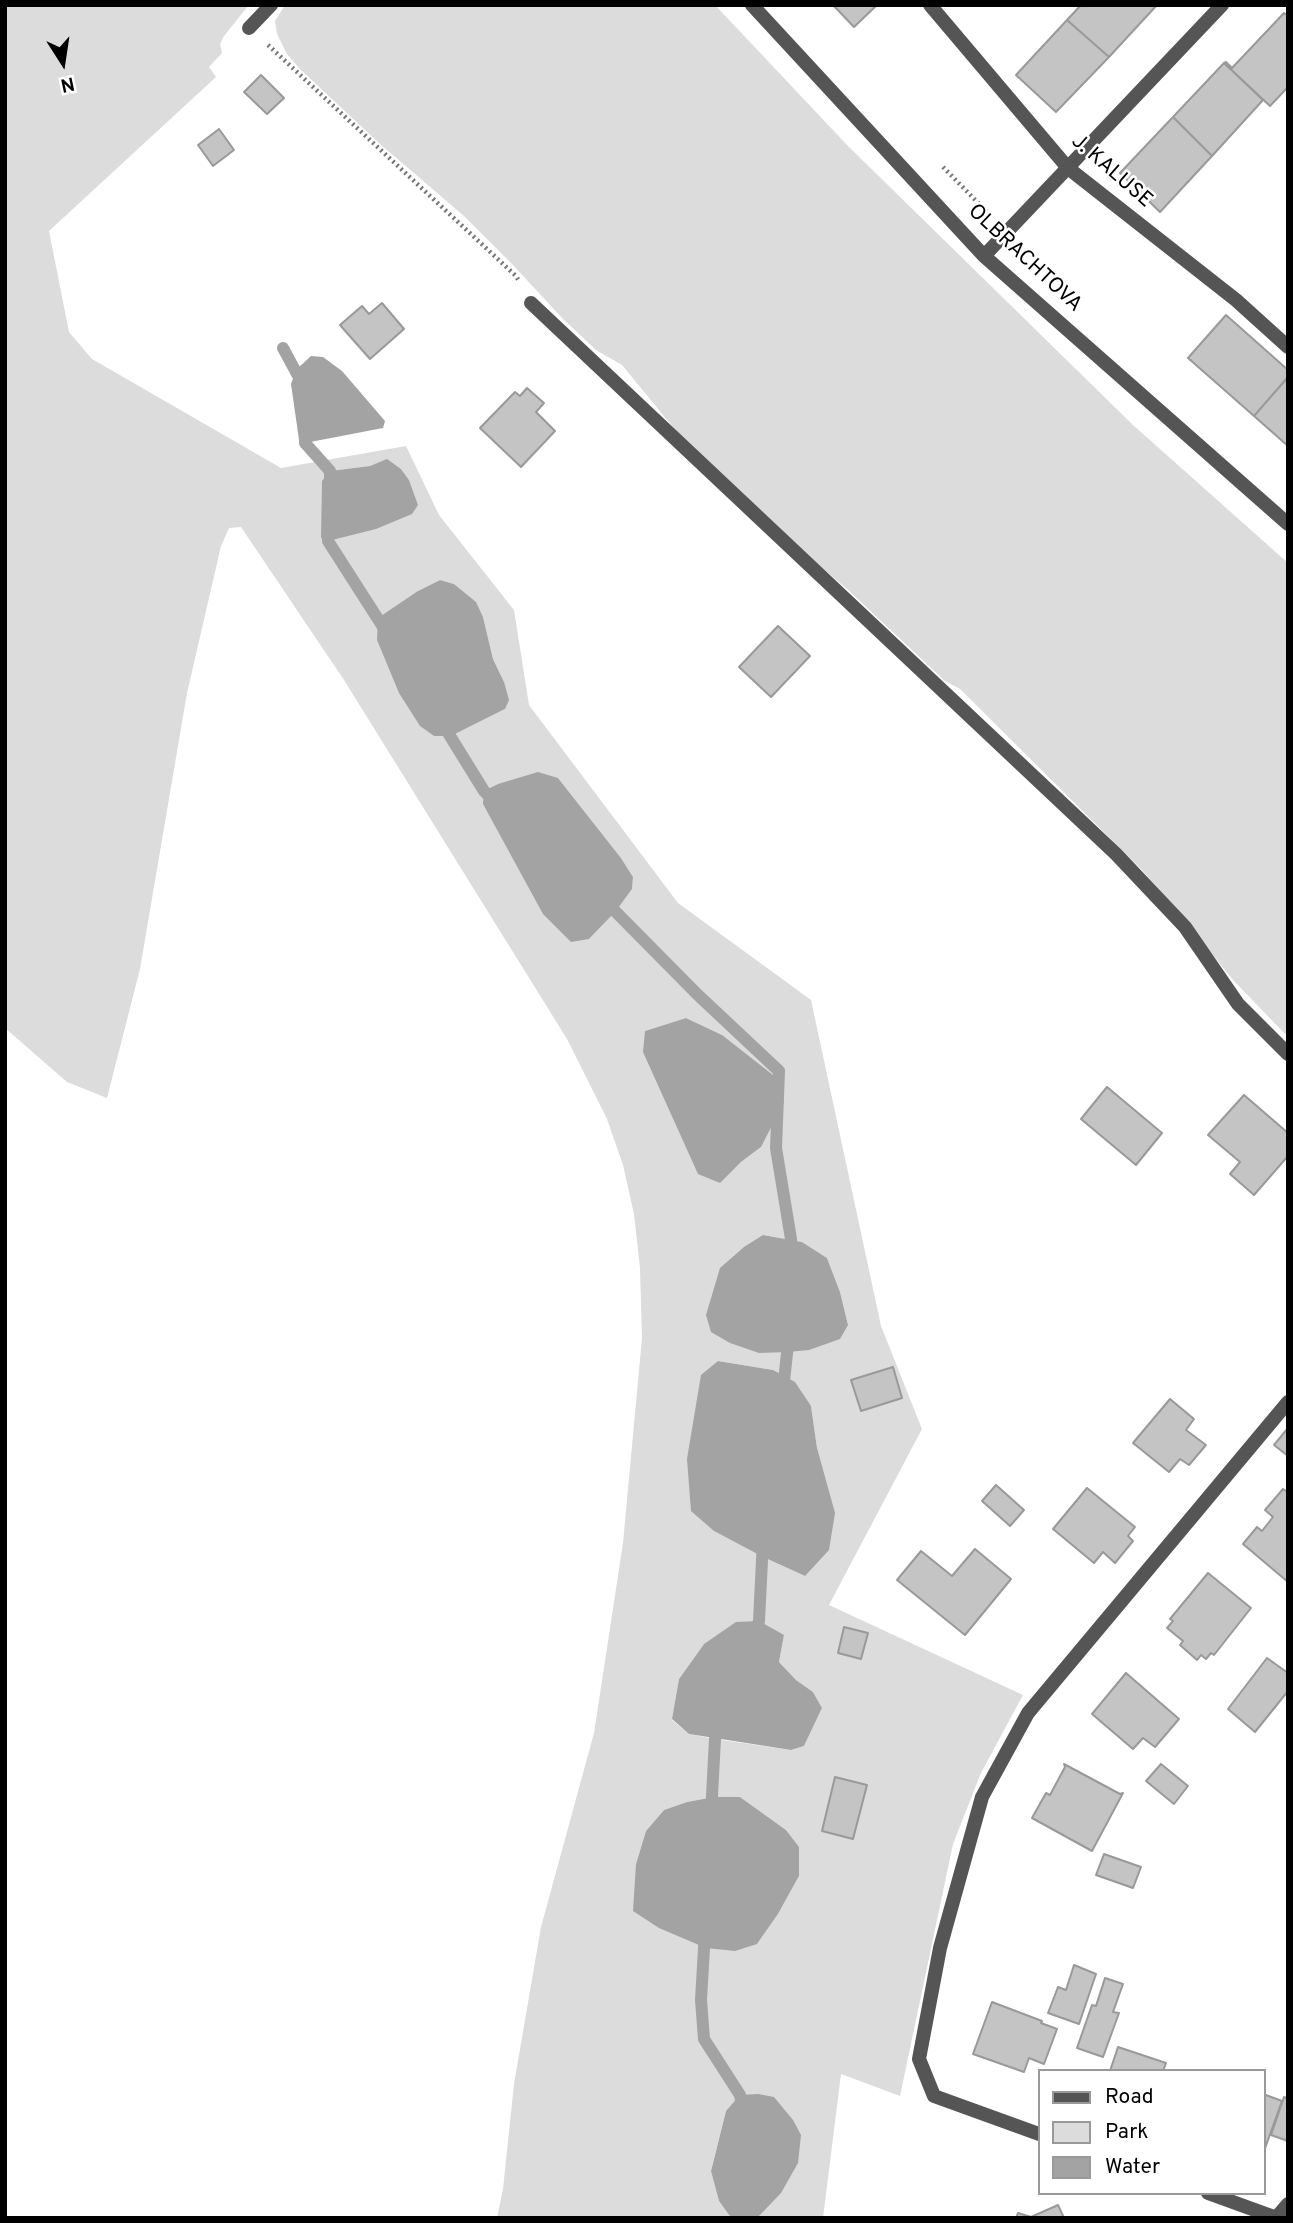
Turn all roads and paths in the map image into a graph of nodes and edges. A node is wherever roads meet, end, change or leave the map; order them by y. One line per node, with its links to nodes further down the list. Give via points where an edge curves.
1 (271, 5): 5 (street)
2 (752, 5): 9 (street, OLBRACHTOVA)
3 (930, 5): 7 (street, J. KALUSE)
4 (1222, 5): 7 (street)
5 (249, 28): 10 (path, via 516,276)
6 (940, 163): 8 (path)
7 (1068, 168): 8 (street); 11 (street, J. KALUSE, via 1236,300)
8 (1006, 232): 9 (street)
9 (984, 256): 12 (street, OLBRACHTOVA)
10 (531, 303): 13 (street, via 1116,854 1185,927 1238,1004)
11 (1288, 347)
12 (1288, 524)
13 (1288, 1054)
14 (1288, 1402): 15 (street, via 1028,1713 982,1797 940,1948 919,2059 934,2096)
15 (1038, 2134)
16 (1214, 2195): 18 (street)
17 (1288, 2204): 18 (street)
18 (1277, 2218)

